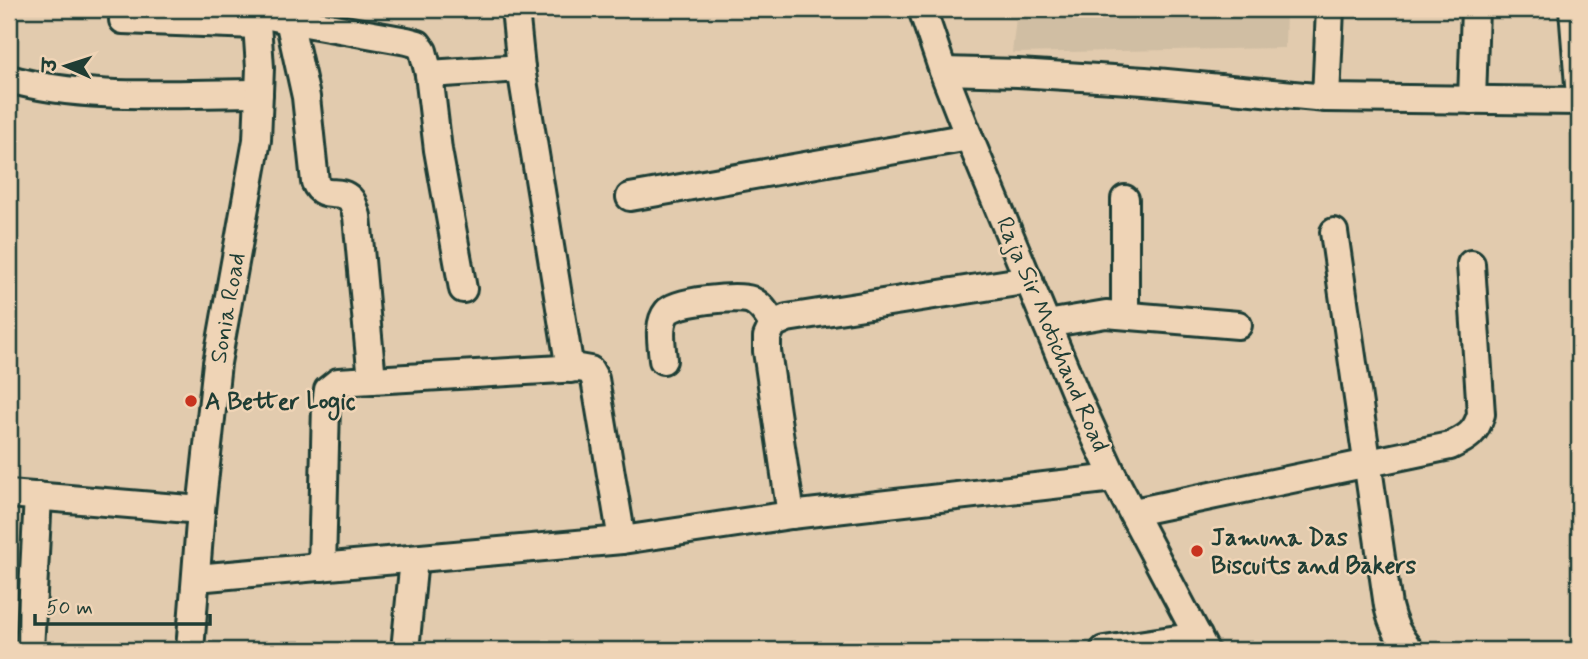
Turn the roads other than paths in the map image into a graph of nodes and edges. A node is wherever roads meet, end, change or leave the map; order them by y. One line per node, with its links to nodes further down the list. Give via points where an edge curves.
1 (515, 9): 9 (street)
2 (922, 9): 10 (street, Raja Sir Motichand Road)
3 (1330, 9): 15 (street)
4 (1475, 9): 16 (street)
5 (1573, 9): 13 (street)
6 (256, 15): 7 (street); 8 (street); 14 (street, Sonia Road)
7 (123, 20)
8 (289, 20): 11 (street, via 418,44); 31 (street, via 306,97 317,188 351,199 357,216)
9 (520, 68): 11 (street); 30 (street)
10 (943, 71): 15 (street, via 1144,81); 18 (street, Raja Sir Motichand Road)
11 (429, 74): 24 (street)
12 (9, 79): 14 (street, via 78,92)
13 (1579, 83)
14 (259, 93): 36 (street, Sonia Road, via 257,140 217,363)
15 (1326, 98): 16 (street)
16 (1472, 100): 17 (street)
17 (1579, 101)
18 (969, 137): 19 (street); 23 (street, Raja Sir Motichand Road)
19 (631, 197)
20 (1125, 199): 25 (street)
21 (1334, 232): 32 (street)
22 (1471, 264): 32 (street, via 1481,389 1478,425 1450,446)
23 (1029, 280): 26 (street, via 787,318); 27 (street, Raja Sir Motichand Road)
24 (463, 289)
25 (1125, 315): 27 (street); 28 (street)
26 (773, 324): 29 (street, via 761,307 739,297 676,306 667,312 661,329); 38 (street, via 767,351)
27 (1047, 324): 33 (street, Raja Sir Motichand Road)
28 (1238, 326)
29 (663, 360)
30 (570, 369): 31 (street); 39 (street, via 590,370 594,379)
31 (372, 380): 41 (street, via 338,382 328,390)
32 (1367, 463): 37 (street); 48 (street, via 1388,607 1400,640)
33 (1114, 478): 37 (street, Raja Sir Motichand Road); 38 (street)
34 (9, 494): 35 (street)
35 (38, 496): 36 (street); 44 (street)
36 (201, 510): 42 (street, Sonia Road)
37 (1134, 513): 43 (street, Raja Sir Motichand Road)
38 (791, 515): 39 (street)
39 (621, 540): 40 (street)
40 (414, 559): 41 (street); 46 (street)
41 (322, 567): 42 (street)
42 (196, 578): 45 (street, Sonia Road)
43 (1201, 643): 47 (street)
44 (30, 650)
45 (190, 650)
46 (405, 650)
47 (1104, 650)
48 (1410, 650)

